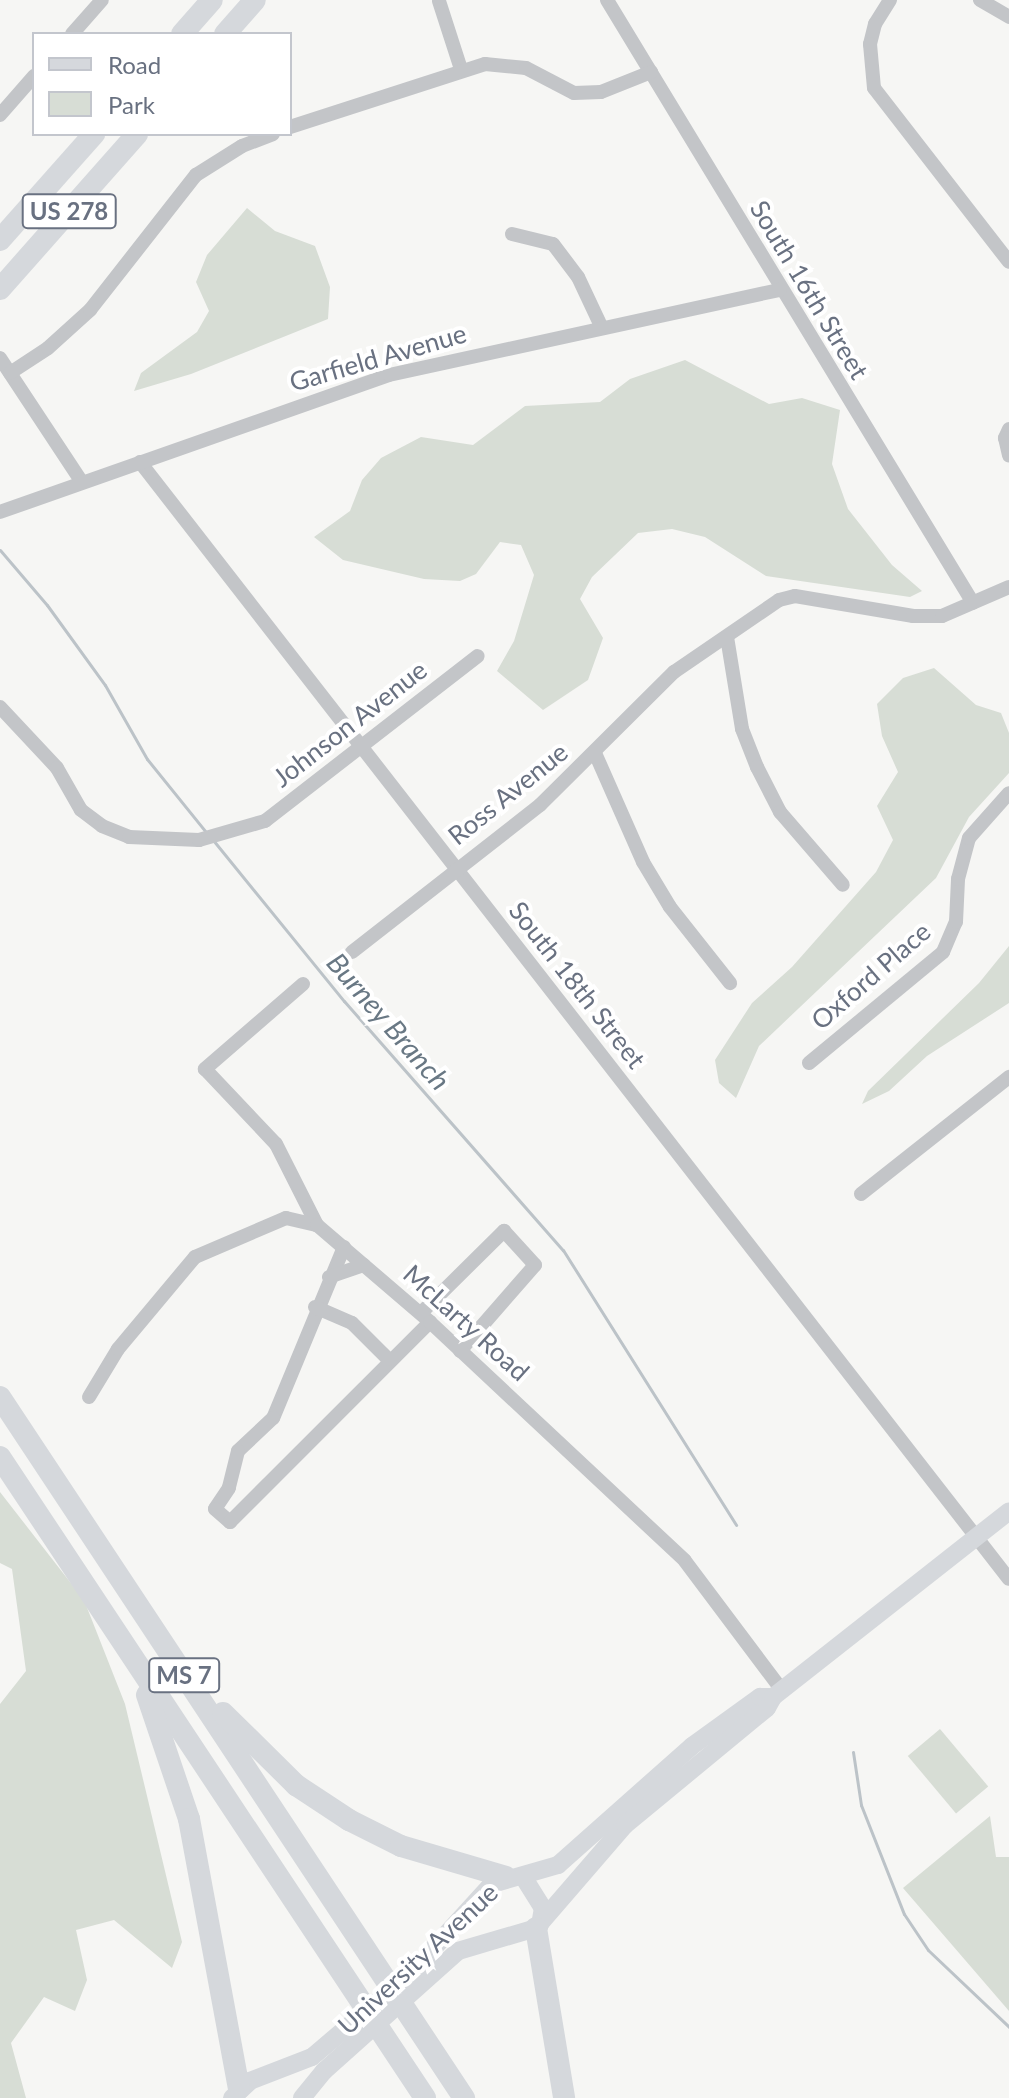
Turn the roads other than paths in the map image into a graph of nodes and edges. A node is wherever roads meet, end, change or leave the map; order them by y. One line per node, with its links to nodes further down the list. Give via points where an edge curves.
1 (102, 0): 9 (street)
2 (212, 0): 10 (highway)
3 (255, 0): 11 (highway)
4 (607, 0): 13 (street, South 16th Street)
5 (890, 0): 22 (street, via 870,44 874,88)
6 (980, 0): 8 (street)
7 (439, 1): 12 (street)
8 (1009, 17)
9 (74, 32)
10 (184, 32)
11 (227, 32)
12 (461, 69): 13 (street, via 503,62 574,93 601,92); 16 (street)
13 (651, 72): 24 (street, South 16th Street)
14 (32, 78): 15 (street)
15 (0, 115)
16 (292, 126)
17 (92, 136): 21 (highway, US 278)
18 (135, 136): 23 (highway, US 278)
19 (268, 136): 27 (street, via 196,175 90,310)
20 (512, 234): 25 (street, via 553,244 578,277)
21 (0, 240)
22 (1009, 262)
23 (0, 289)
24 (780, 290): 25 (street, Garfield Avenue); 34 (street, South 16th Street)
25 (602, 328): 30 (street, Garfield Avenue, via 389,375)
26 (0, 358): 27 (street)
27 (10, 373): 31 (street)
28 (1009, 429): 29 (street)
29 (1009, 456)
30 (140, 462): 31 (street, Garfield Avenue); 38 (street, South 18th Street)
31 (81, 481): 32 (street, Garfield Avenue)
32 (0, 512)
33 (1009, 587): 34 (street)
34 (973, 603): 35 (street, via 942,616 913,616 795,596 779,600)
35 (727, 637): 39 (street, Ross Avenue, via 674,672); 42 (street, via 742,729 757,767 780,812)
36 (478, 656): 38 (street, Johnson Avenue)
37 (0, 707): 38 (street, Johnson Avenue, via 43,750 81,810 129,837 199,840 250,827)
38 (360, 746): 41 (street, South 18th Street)
39 (595, 753): 41 (street, Ross Avenue, via 540,805); 44 (street, via 643,862 670,907)
40 (1009, 793): 46 (street, Oxford Place, via 969,838 958,879 956,922 943,952)
41 (456, 868): 43 (street, Ross Avenue); 61 (street, South 18th Street)
42 (843, 885)
43 (352, 952)
44 (730, 983)
45 (303, 984): 49 (street, via 205,1069 276,1144)
46 (809, 1063)
47 (1009, 1077): 48 (street)
48 (861, 1194)
49 (317, 1225): 50 (street, McLarty Road); 58 (street, via 286,1218 195,1257 118,1349)
50 (344, 1247): 51 (street, McLarty Road); 52 (street)
51 (364, 1265): 52 (street); 54 (street, McLarty Road)
52 (329, 1277): 53 (street)
53 (315, 1307): 56 (street, via 352,1323); 56 (street, via 273,1418 238,1451 229,1488 215,1509 230,1522 308,1439 357,1398)
54 (426, 1318): 55 (street, McLarty Road); 55 (street, via 504,1231 535,1265); 56 (street)
55 (460, 1351): 65 (street, McLarty Road, via 685,1561)
56 (388, 1359)
57 (0, 1397): 64 (highway, MS 7)
58 (89, 1397)
59 (0, 1457): 63 (highway, MS 7)
60 (1009, 1511): 61 (main road, University Avenue)
61 (976, 1538): 62 (street, South 18th Street); 65 (main road, University Avenue)
62 (1009, 1579)
63 (107, 1620): 68 (highway, via 146,1692 178,1773); 70 (highway, MS 7)
64 (178, 1666): 66 (highway, via 269,1762 330,1809 401,1846); 71 (highway, MS 7)
65 (777, 1693): 66 (main road, University Avenue, via 760,1697 692,1746 614,1810 568,1858); 67 (main road, University Avenue, via 767,1708 599,1849)
66 (515, 1877): 67 (main road, University Avenue, via 543,1908); 68 (main road, University Avenue, via 472,1903 410,1974 312,2057)
67 (538, 1926): 69 (main road, University Avenue, via 458,1951 324,2071); 72 (highway)
68 (235, 2095)
69 (302, 2098)
70 (425, 2098)
71 (464, 2098)
72 (564, 2098)

